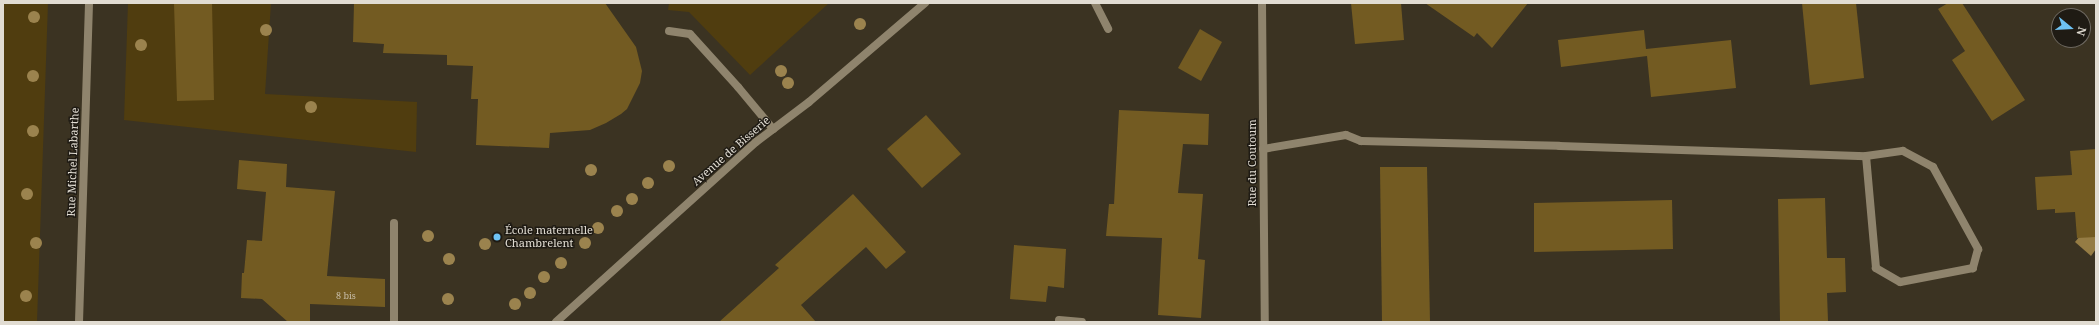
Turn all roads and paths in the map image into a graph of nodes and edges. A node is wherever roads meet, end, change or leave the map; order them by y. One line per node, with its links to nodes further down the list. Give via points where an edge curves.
1 (89, 3): 12 (street, Rue Michel Labarthe)
2 (925, 3): 7 (street, Avenue de Bisserie, via 809,102)
3 (1095, 3): 5 (street)
4 (1262, 3): 8 (street, Rue du Coutoum)
5 (1108, 29)
6 (669, 31): 7 (street, via 690,34)
7 (773, 129): 14 (street, Avenue de Bisserie)
8 (1263, 149): 9 (street, via 1346,135 1361,141); 16 (street, Rue du Coutoum)
9 (1866, 156): 9 (street, via 1876,268 1900,282 1973,268 1978,249 1933,167 1903,151)
10 (394, 223): 13 (street)
11 (1059, 320): 15 (street)
12 (79, 322)
13 (394, 322)
14 (556, 322)
15 (1082, 322)
16 (1264, 322)

